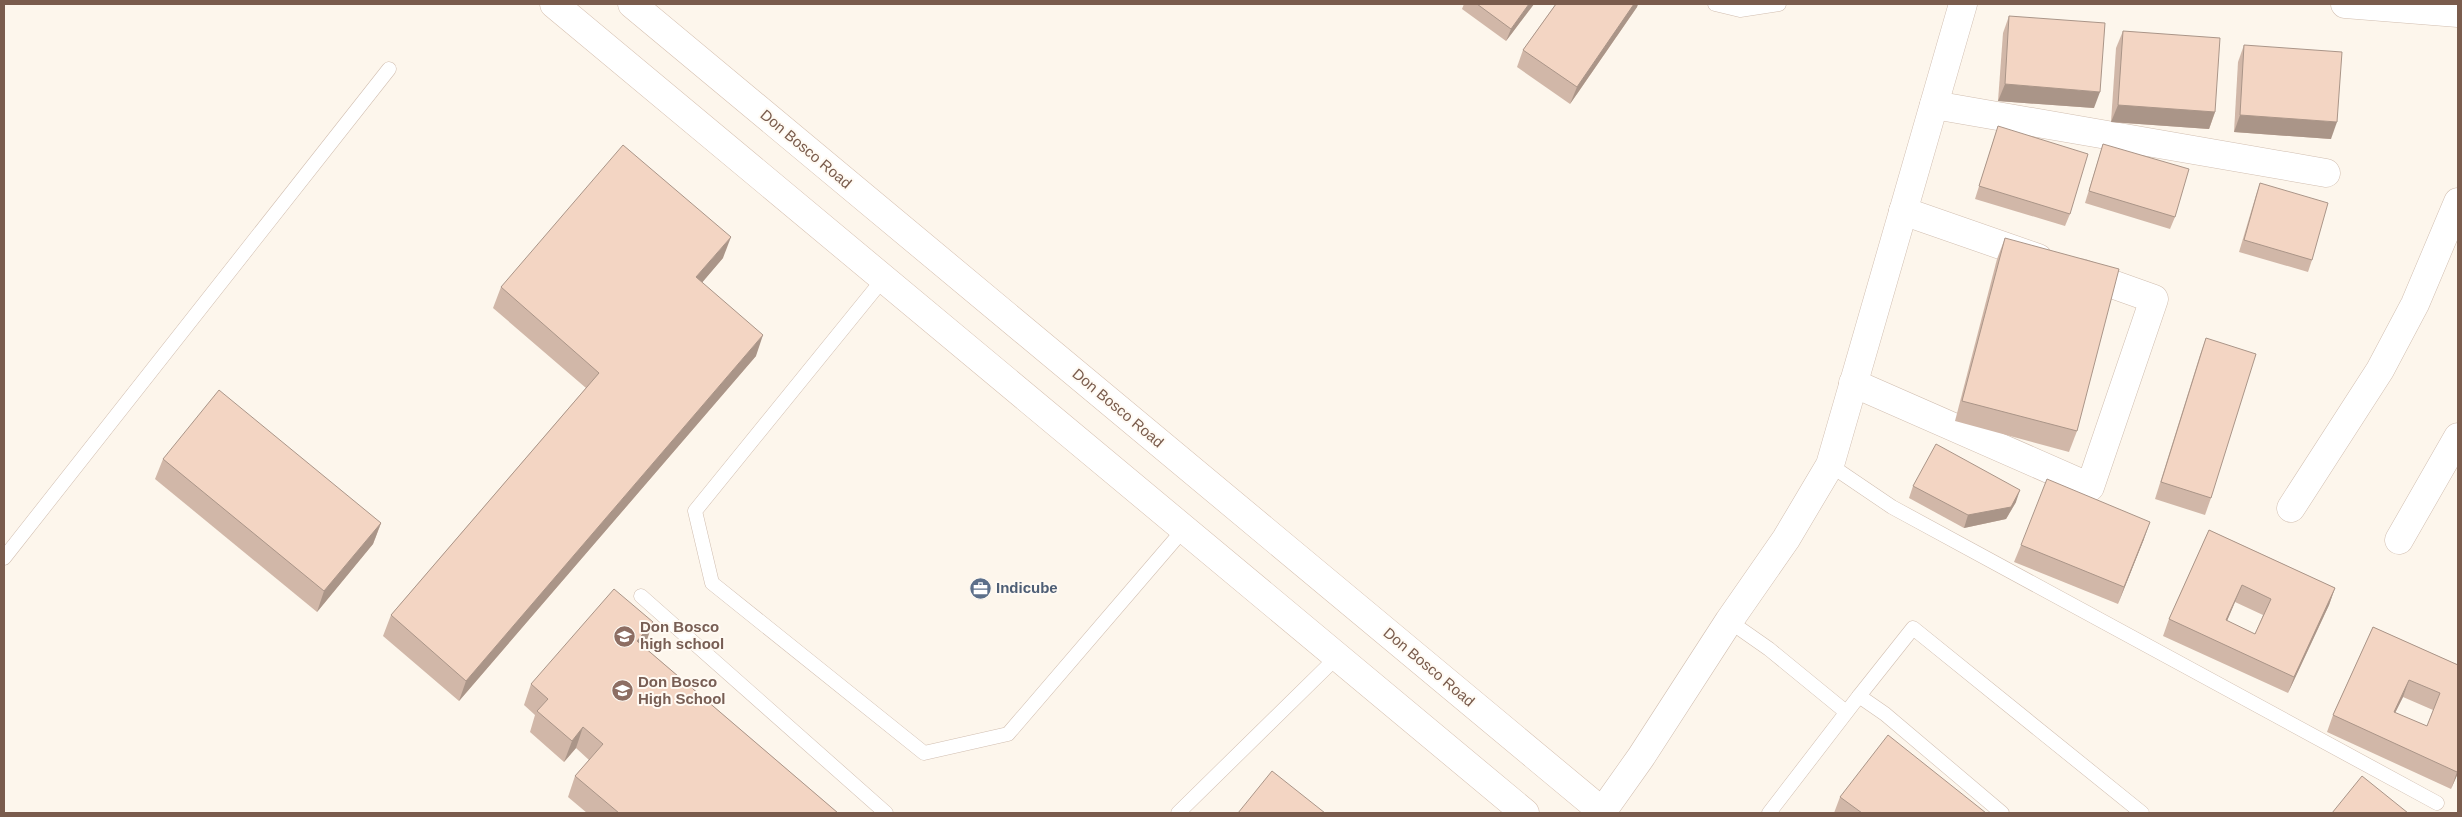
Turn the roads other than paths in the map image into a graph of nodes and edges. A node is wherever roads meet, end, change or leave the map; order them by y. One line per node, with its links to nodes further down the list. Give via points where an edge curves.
1 (554, 4): 13 (street)
2 (632, 4): 27 (street, Don Bosco Road)
3 (1715, 4): 4 (lane, via 1740,10)
4 (1779, 4)
5 (1963, 4): 9 (street)
6 (2346, 4): 7 (street)
7 (2458, 13)
8 (389, 69): 20 (lane)
9 (1934, 106): 10 (street); 12 (street)
10 (2326, 174)
11 (2458, 202): 17 (street, via 2415,304 2380,370)
12 (1903, 211): 14 (street); 14 (street, via 2154,299 2090,487)
13 (884, 278): 18 (street); 18 (lane, via 695,511 712,583 924,753 1008,734)
14 (1853, 383): 16 (street)
15 (2458, 437): 19 (street)
16 (1830, 465): 22 (street, via 1786,539); 26 (lane, via 1892,507)
17 (2291, 508)
18 (1184, 529): 23 (street)
19 (2399, 540)
20 (4, 558)
21 (642, 596): 28 (lane)
22 (1729, 621): 25 (lane); 27 (street)
23 (1337, 657): 29 (lane); 30 (street)
24 (1859, 696): 25 (lane); 32 (lane, via 1885,714); 33 (lane, via 1913,628)
25 (1846, 712): 31 (lane)
26 (2436, 803)
27 (1603, 812)
28 (886, 813)
29 (1178, 813)
30 (1525, 813)
31 (1769, 813)
32 (2002, 813)
33 (2142, 813)

